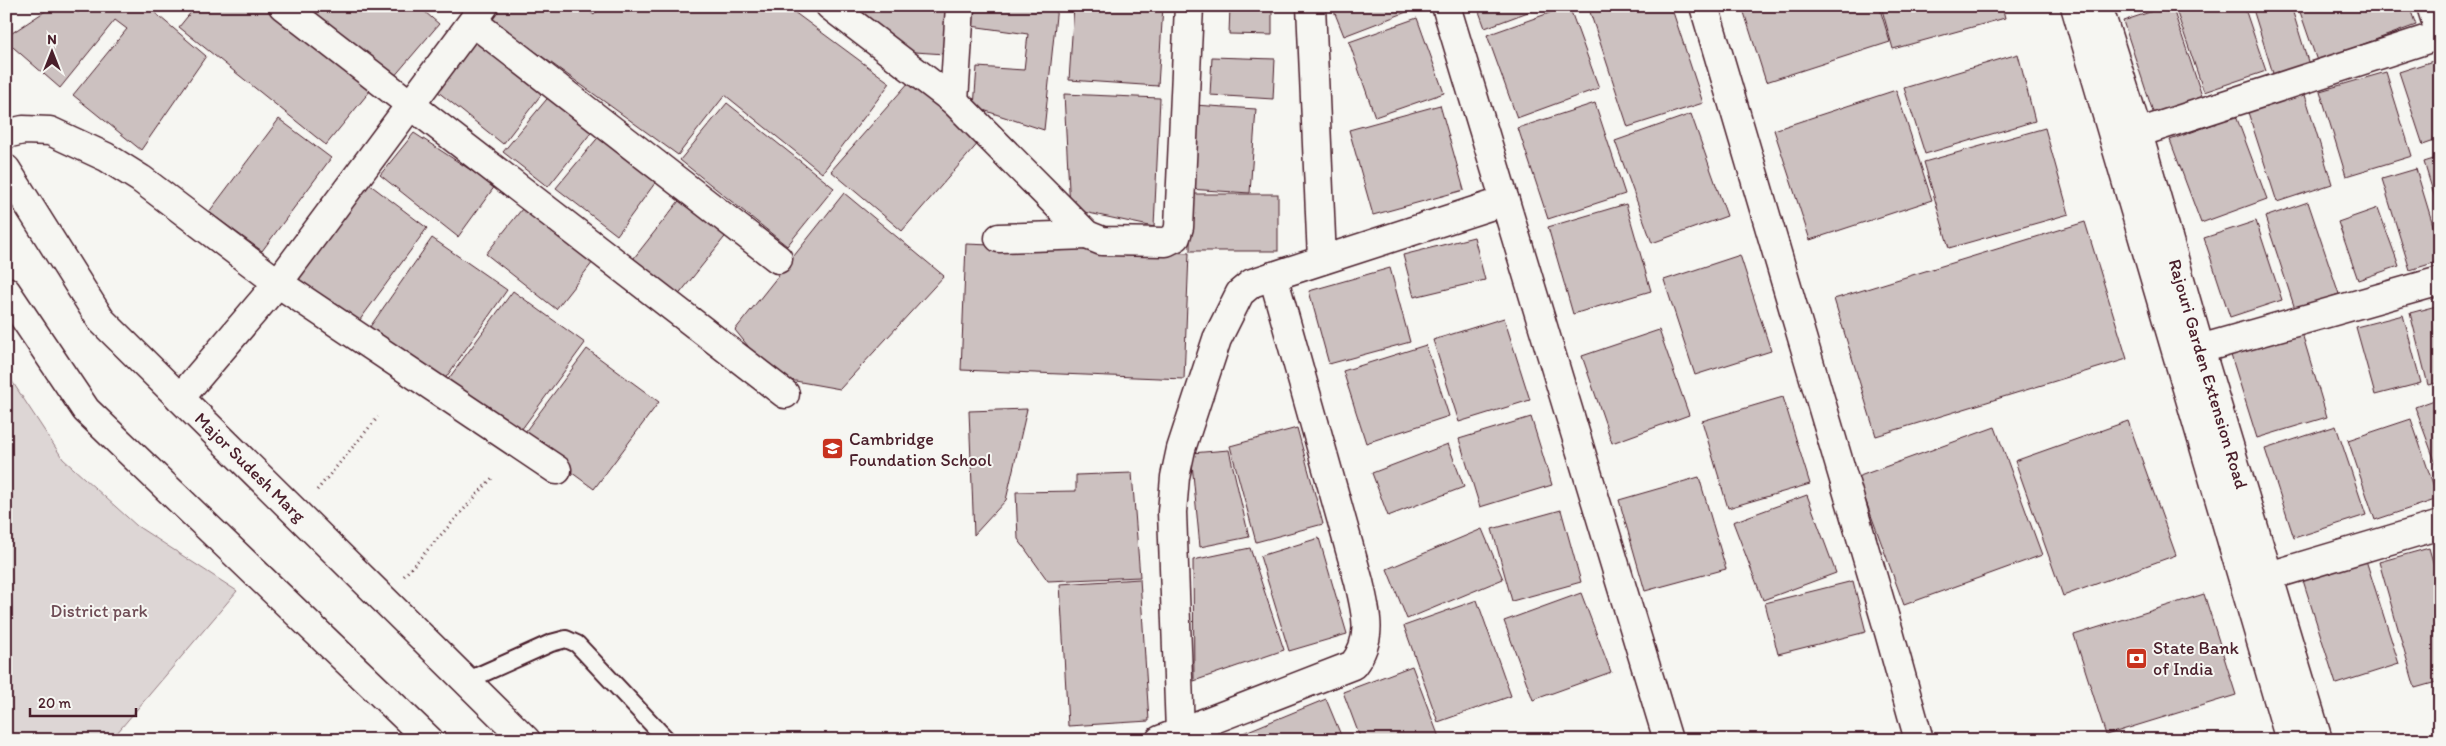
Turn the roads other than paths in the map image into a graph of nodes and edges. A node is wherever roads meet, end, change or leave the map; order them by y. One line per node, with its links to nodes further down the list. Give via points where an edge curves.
1 (283, 6): 14 (street)
2 (830, 6): 13 (street)
3 (960, 6): 13 (street)
4 (1189, 6): 19 (street, via 1176,237 1166,242 1102,241)
5 (1311, 6): 22 (street)
6 (1446, 6): 18 (street)
7 (1704, 6): 39 (street)
8 (2075, 6): 40 (street, Rajouri Garden Extension Road)
9 (2098, 6): 15 (street, Rajouri Garden Extension Road)
10 (2431, 6): 12 (street)
11 (479, 14): 14 (street); 21 (street)
12 (2440, 35): 15 (street)
13 (954, 101): 19 (street)
14 (411, 104): 25 (street); 28 (street)
15 (2138, 133): 27 (street, Rajouri Garden Extension Road)
16 (6, 134): 25 (street, via 23,130 50,131 106,158 141,179)
17 (6, 169): 29 (street, Major Sudesh Marg, via 101,320)
18 (1505, 201): 22 (street); 38 (street)
19 (1087, 235): 20 (street)
20 (999, 238)
21 (778, 259)
22 (1322, 260): 23 (street)
23 (1273, 276): 34 (street, via 1252,283 1240,293 1217,339 1181,449 1172,512); 34 (street, via 1359,582 1368,622 1367,639 1353,665)
24 (2440, 281): 27 (street)
25 (278, 283): 29 (street); 30 (street)
26 (6, 291): 35 (street, via 86,410)
27 (2200, 349): 32 (street, Rajouri Garden Extension Road)
28 (784, 394)
29 (180, 398): 33 (street, Major Sudesh Marg)
30 (558, 470)
31 (2440, 525): 32 (street)
32 (2269, 576): 41 (street, Rajouri Garden Extension Road)
33 (466, 681): 36 (street, Major Sudesh Marg); 37 (lane, via 566,639 577,644)
34 (1170, 736)
35 (429, 740)
36 (526, 740)
37 (667, 740)
38 (1668, 740)
39 (1919, 740)
40 (2290, 740)
41 (2318, 740)

